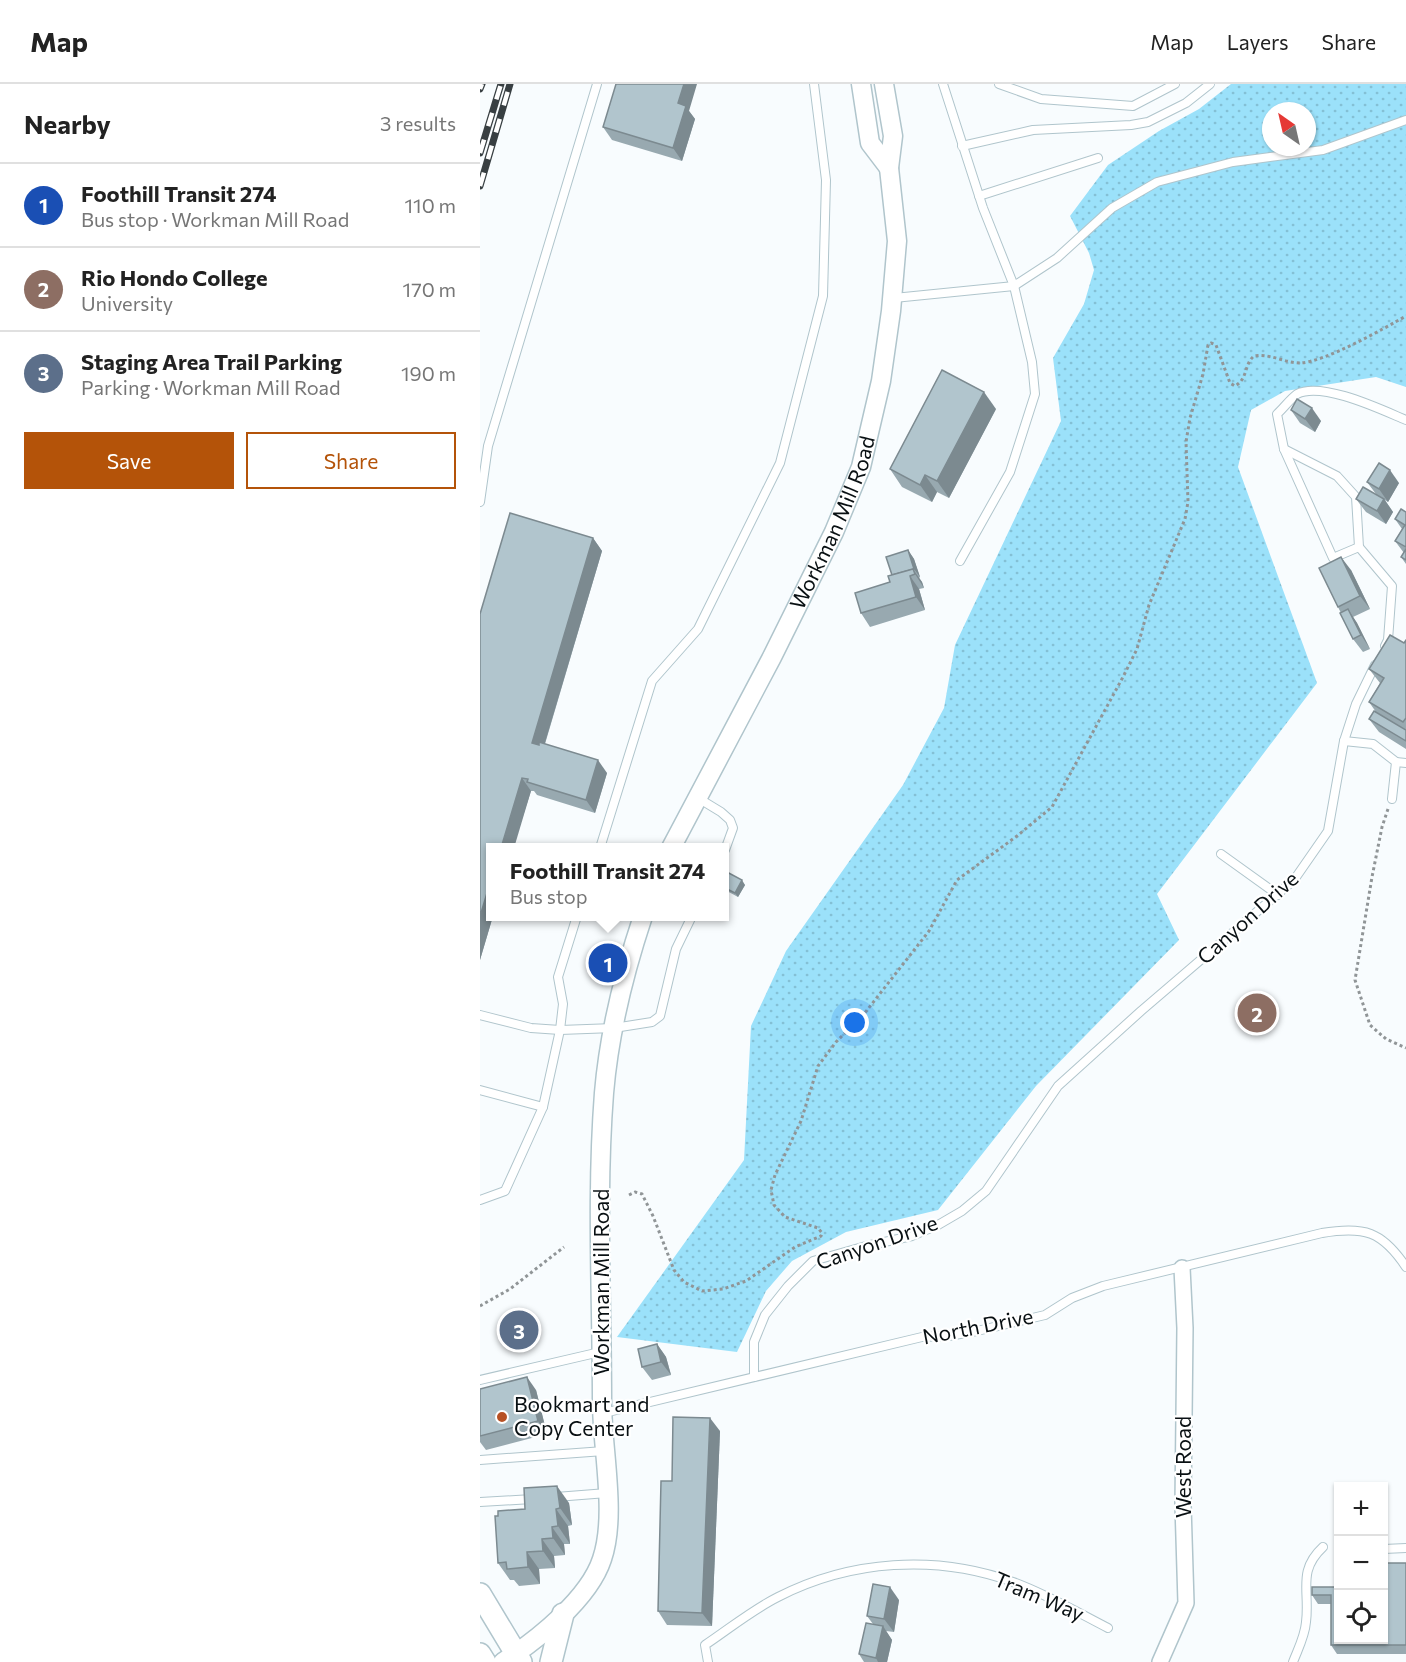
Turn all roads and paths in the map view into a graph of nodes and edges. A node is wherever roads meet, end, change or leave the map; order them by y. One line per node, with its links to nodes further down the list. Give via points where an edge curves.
1 (597, 84): 19 (lane, via 488,446)
2 (814, 84): 29 (lane, via 826,180 823,296 780,463 698,629 652,681)
3 (861, 84): 12 (street, via 870,143)
4 (884, 84): 12 (street, Workman Mill Road, via 893,136)
5 (943, 84): 10 (lane)
6 (999, 84): 7 (lane, via 1041,99 1133,106)
7 (1175, 84)
8 (1210, 84): 10 (lane, via 1186,103 1148,122 1033,130)
9 (1406, 120): 14 (lane, via 1323,150 1233,162 1157,182 1112,208 1057,258)
10 (962, 146): 13 (lane)
11 (1098, 158): 13 (lane)
12 (890, 168): 15 (street, Workman Mill Road, via 897,240)
13 (979, 196): 14 (lane)
14 (1014, 286): 15 (lane); 21 (lane, via 1032,362 1035,394 1010,472)
15 (892, 298): 27 (street, Workman Mill Road, via 881,381 861,467 834,532 772,657)
16 (1406, 316): 43 (path, via 1309,362 1254,356 1242,381 1235,386 1230,383 1216,345 1208,345 1186,442 1185,519 1149,605 1137,649 1118,686 1052,807 957,880 929,931 818,1066 795,1136 771,1190 774,1205 784,1217 818,1228 821,1236 795,1247 746,1281 702,1291 684,1282 674,1270 642,1194)
17 (1406, 420): 18 (lane, via 1357,399 1316,391 1298,394 1277,414)
18 (1284, 449): 20 (lane, via 1337,476 1356,497); 20 (lane, via 1333,558)
19 (480, 502)
20 (1359, 547): 22 (lane, via 1392,586 1388,640)
21 (960, 561)
22 (1383, 650)
23 (1377, 661): 24 (lane, Canyon Drive, via 1356,704)
24 (1344, 741): 25 (lane, via 1373,744); 33 (lane, Canyon Drive, via 1328,831 1294,880)
25 (1396, 762): 26 (lane); 28 (lane)
26 (1406, 763)
27 (696, 797): 30 (street, Workman Mill Road); 31 (lane, via 730,820 733,828)
28 (1392, 799): 40 (path, via 1382,827 1355,980 1370,1026)
29 (602, 843)
30 (673, 843)
31 (728, 843)
32 (1221, 854): 33 (lane)
33 (1278, 895): 50 (lane, Canyon Drive, via 1058,1086 986,1191 962,1211 912,1236 813,1261 765,1315 754,1342)
34 (575, 921): 39 (lane, via 558,977 563,1004)
35 (641, 921): 38 (street, Workman Mill Road)
36 (690, 921): 38 (lane, via 676,949 660,1016 652,1022)
37 (480, 1015): 39 (lane, via 531,1028)
38 (614, 1028): 39 (lane); 49 (street, Workman Mill Road, via 604,1092 601,1164)
39 (560, 1030): 42 (lane)
40 (1406, 1048)
41 (480, 1090): 42 (lane)
42 (543, 1107): 44 (lane, via 505,1191)
43 (629, 1195)
44 (480, 1200)
45 (564, 1247): 48 (path, via 510,1289)
46 (1406, 1267): 47 (lane, North Drive, via 1386,1241 1364,1231 1340,1230)
47 (1182, 1268): 50 (lane, North Drive, via 1103,1286 1072,1298 1045,1315 977,1331 912,1339); 70 (street, West Road, via 1186,1603)
48 (480, 1306)
49 (602, 1352): 51 (lane); 52 (street, Workman Mill Road)
50 (754, 1377): 52 (lane, North Drive)
51 (480, 1380)
52 (602, 1413): 53 (street, Workman Mill Road)
53 (605, 1451): 54 (lane); 55 (street, Workman Mill Road)
54 (480, 1460)
55 (607, 1493): 56 (lane); 63 (street, Workman Mill Road, via 610,1532 602,1561 590,1584)
56 (549, 1497)
57 (538, 1498): 58 (lane)
58 (480, 1502)
59 (1323, 1547): 71 (lane, via 1312,1557 1307,1569 1306,1622)
60 (1406, 1548): 61 (lane)
61 (1388, 1549)
62 (480, 1594): 66 (main road)
63 (563, 1614): 66 (street, Workman Mill Road); 68 (main road)
64 (1108, 1628): 69 (lane, Tram Way, via 1013,1582 938,1565 895,1564 826,1577 765,1604 705,1645)
65 (480, 1654): 67 (main road)
66 (514, 1659)
67 (485, 1662)
68 (551, 1662)
69 (708, 1662)
70 (1160, 1662)
71 (1293, 1662)

